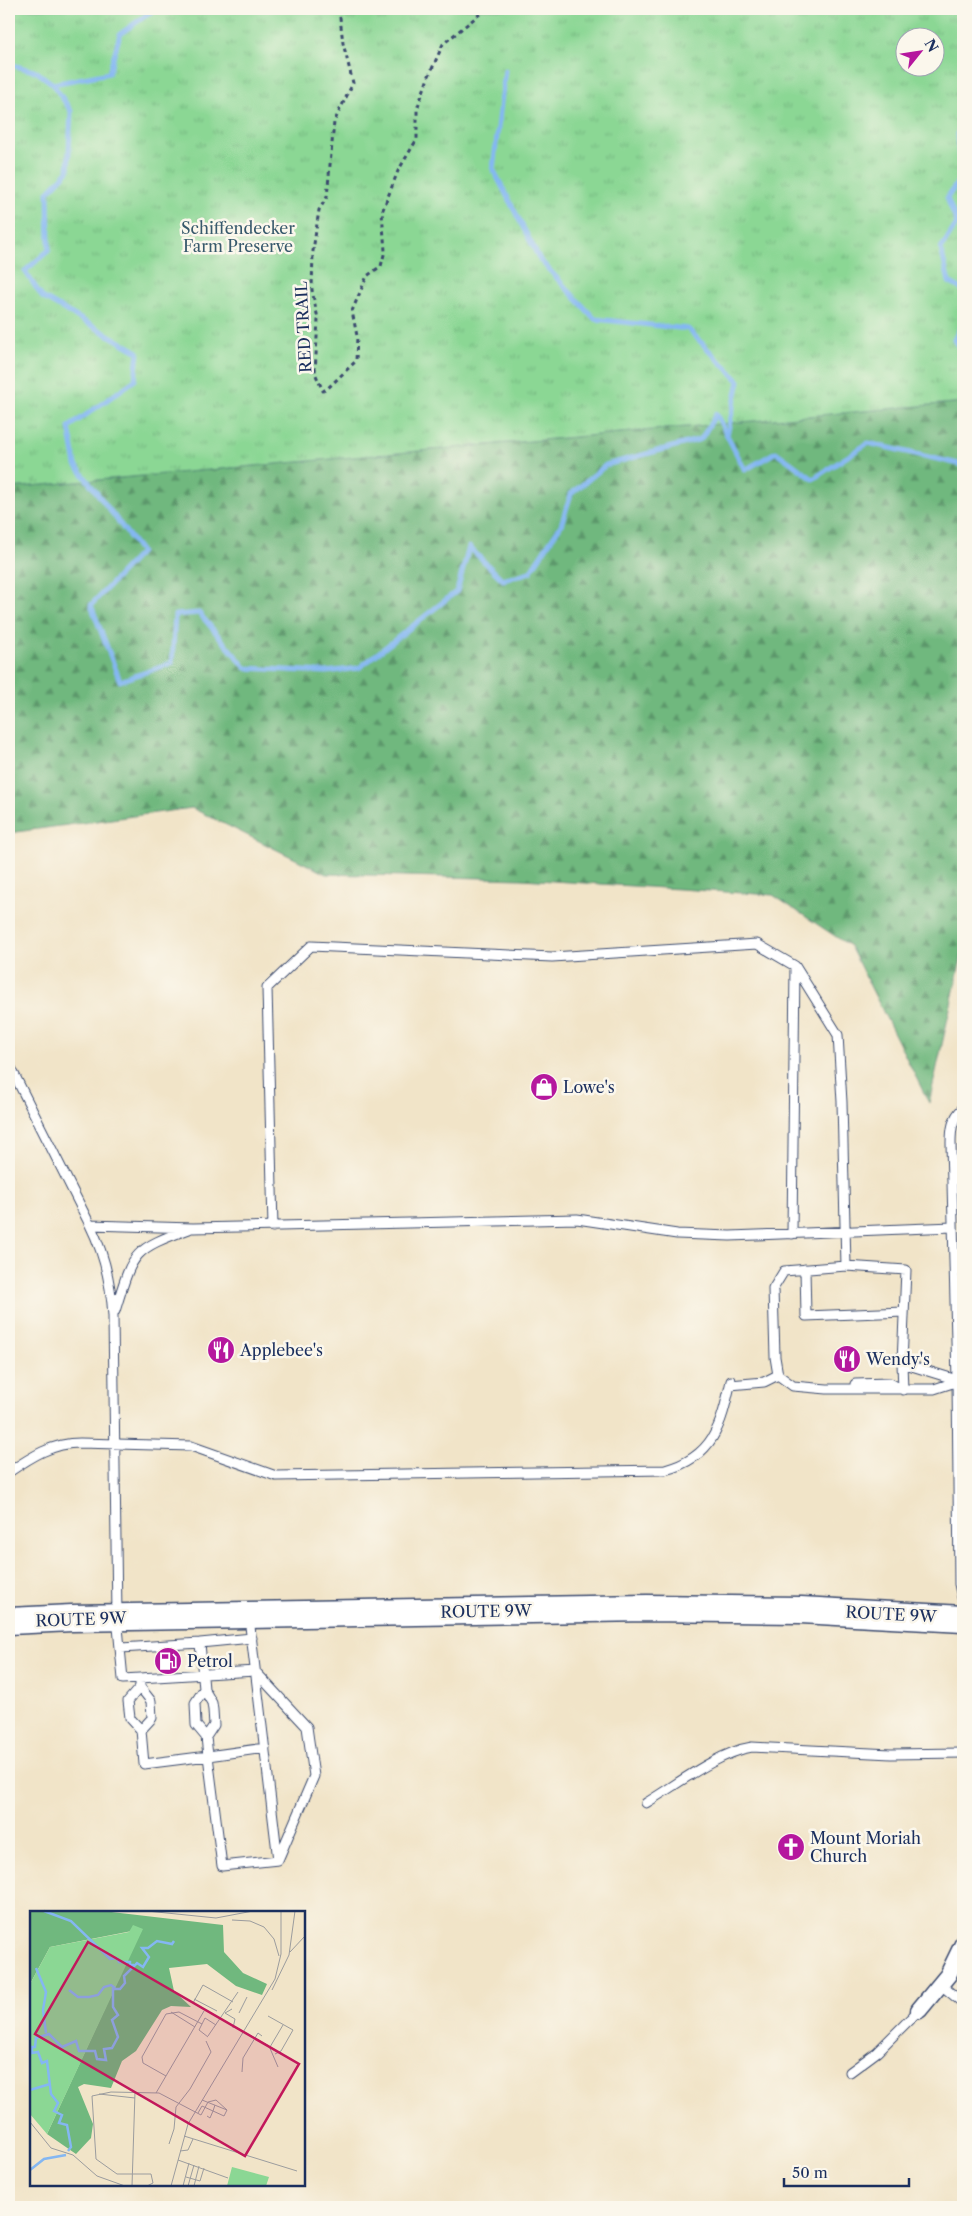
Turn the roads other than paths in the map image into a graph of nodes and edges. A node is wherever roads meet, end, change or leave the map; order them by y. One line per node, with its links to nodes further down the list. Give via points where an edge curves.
1 (795, 966): 5 (lane, via 757,944 552,957 311,946 267,988); 8 (lane, via 838,1035); 9 (lane)
2 (9, 1064): 4 (lane)
3 (963, 1108): 6 (lane, via 956,1116 951,1134)
4 (90, 1225): 7 (lane); 13 (lane, via 108,1270)
5 (273, 1227): 7 (lane); 9 (lane, via 577,1219 677,1234)
6 (953, 1227): 8 (lane); 16 (lane)
7 (193, 1228): 13 (lane, via 151,1244 138,1254 128,1271)
8 (846, 1232): 9 (lane); 10 (lane)
9 (792, 1234)
10 (846, 1266): 11 (lane); 12 (lane, via 906,1270)
11 (805, 1269): 12 (lane, via 806,1316); 15 (lane, via 784,1271 773,1289)
12 (904, 1312): 14 (lane)
13 (113, 1316): 18 (lane)
14 (902, 1363): 16 (lane); 17 (lane)
15 (778, 1375): 17 (lane, via 793,1386 827,1390); 18 (lane, via 764,1382 731,1383 720,1425 711,1441 680,1466 665,1470 276,1476 191,1446)
16 (960, 1380): 17 (lane, via 934,1390); 20 (lane)
17 (903, 1390)
18 (115, 1444): 19 (lane, via 63,1444 38,1453); 22 (lane)
19 (9, 1472)
20 (961, 1534): 21 (lane, via 959,1591)
21 (963, 1602)
22 (117, 1617): 24 (main road, ROUTE 9W); 25 (main road, ROUTE 9W); 27 (lane)
23 (963, 1619): 25 (main road, ROUTE 9W, via 800,1610 675,1608)
24 (9, 1621)
25 (250, 1627): 26 (lane); 28 (lane)
26 (200, 1643): 27 (lane); 29 (lane)
27 (121, 1648): 30 (lane, via 123,1680)
28 (255, 1671): 29 (lane); 34 (lane); 38 (lane, via 307,1727 314,1776)
29 (202, 1675): 30 (lane); 31 (lane)
30 (140, 1683): 32 (lane, via 151,1701 152,1718); 32 (lane, via 128,1700 130,1718)
31 (204, 1689): 33 (lane, via 212,1703 214,1725); 33 (lane, via 195,1703 196,1725)
32 (141, 1730): 36 (lane, via 144,1764)
33 (206, 1737): 36 (lane)
34 (265, 1748): 36 (lane); 38 (lane)
35 (963, 1753): 37 (lane, via 891,1754 752,1747 731,1753)
36 (208, 1756): 38 (lane, via 222,1866)
37 (646, 1803)
38 (278, 1860)
39 (963, 1944): 40 (street)
40 (941, 1985): 41 (lane); 42 (street)
41 (963, 2003)
42 (918, 2010): 43 (lane, via 877,2052)
43 (850, 2072)

